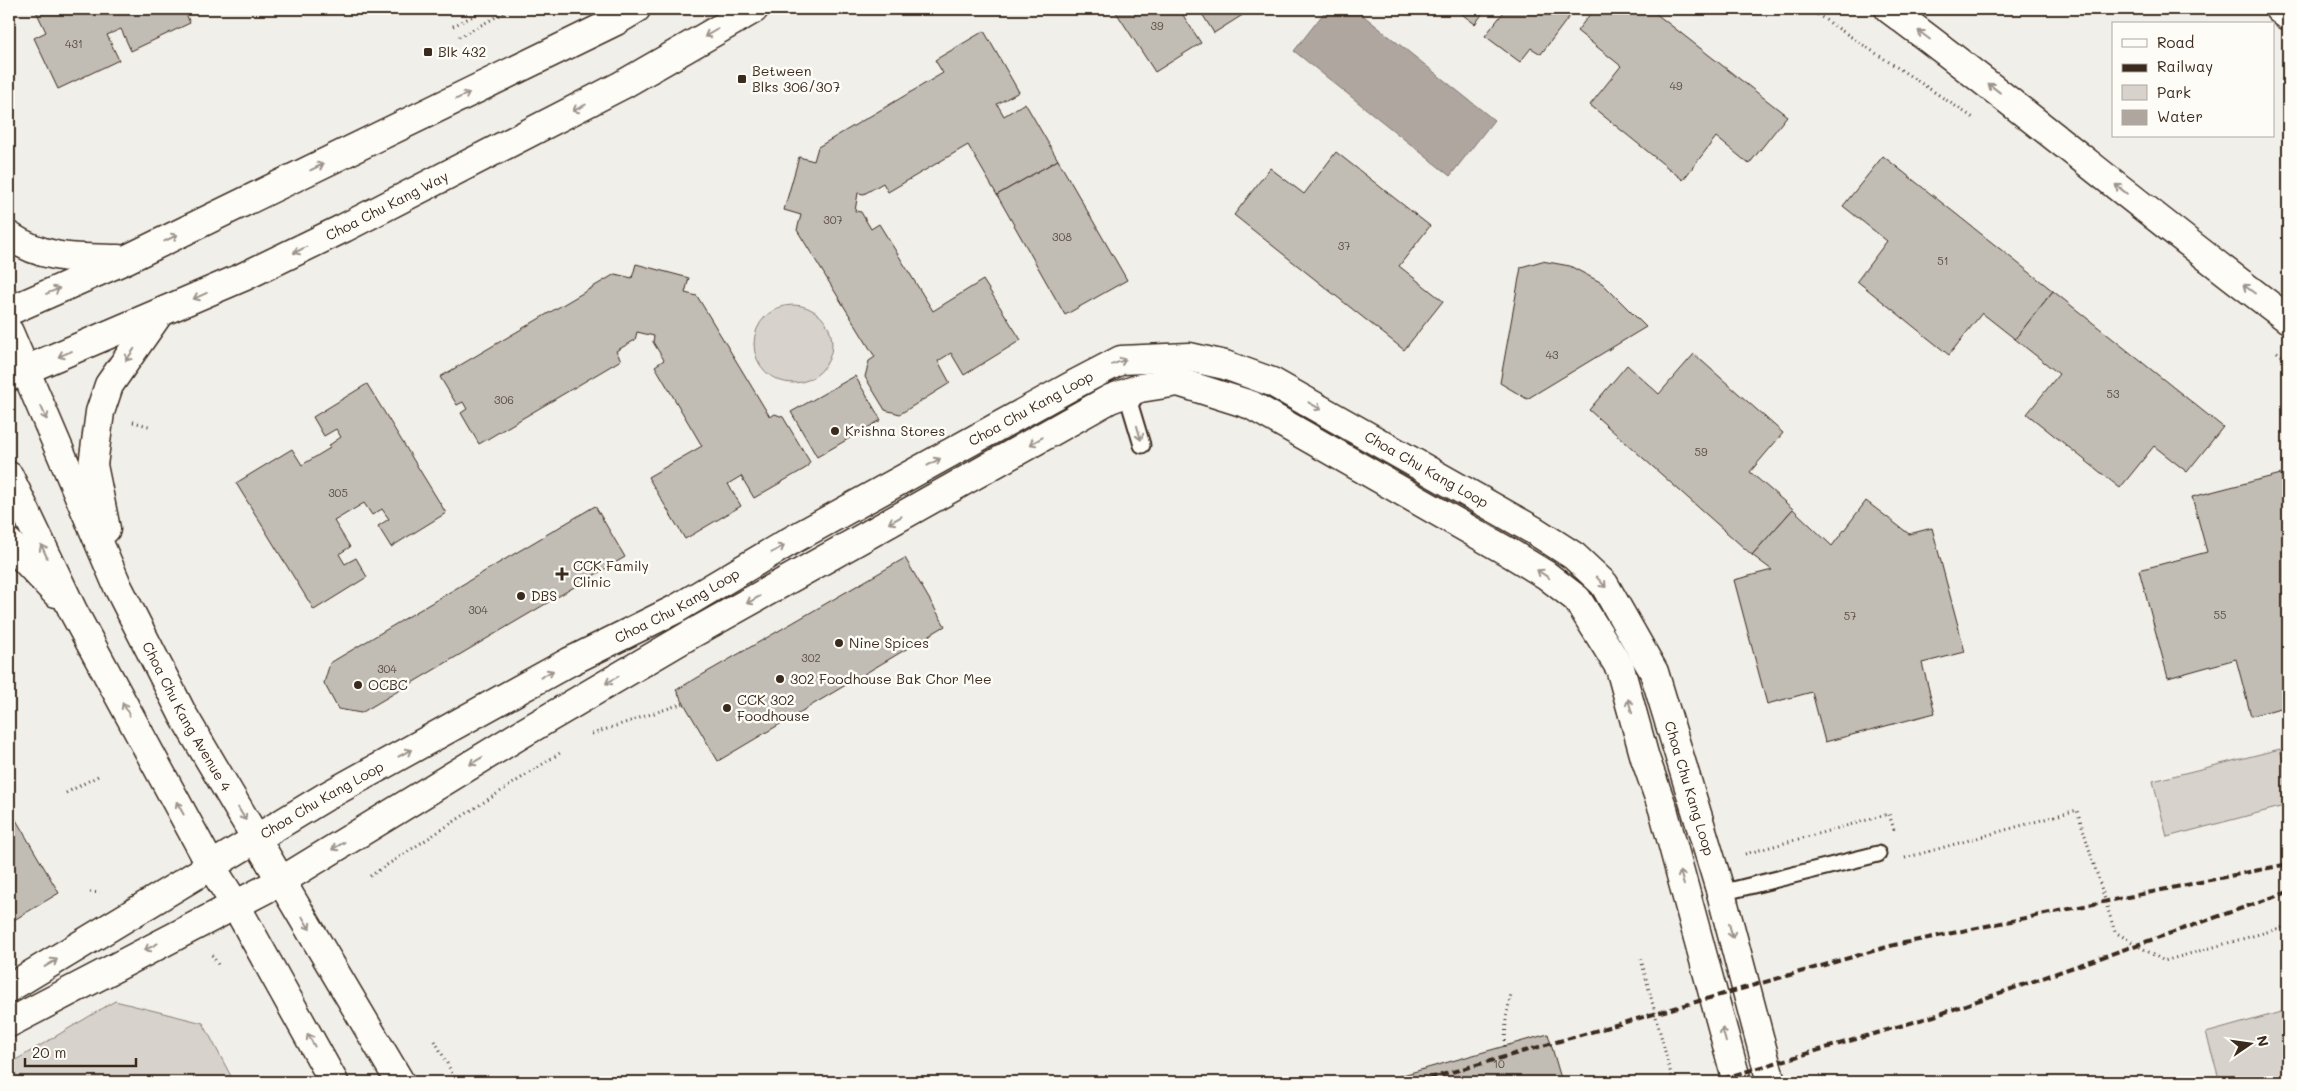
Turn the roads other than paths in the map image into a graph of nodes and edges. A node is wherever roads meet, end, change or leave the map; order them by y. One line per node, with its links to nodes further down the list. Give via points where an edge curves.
1 (636, 9): 7 (main road, one-way to 1)
2 (754, 9): 9 (main road, Choa Chu Kang Way, one-way to 9, via 622,85 465,167)
3 (1888, 9): 10 (main road, one-way to 3)
4 (2279, 9): 5 (main road)
5 (2288, 16)
6 (9, 236): 7 (main road, via 25,247 63,258)
7 (127, 259): 8 (main road, one-way to 7)
8 (9, 311)
9 (158, 315): 12 (main road, Choa Chu Kang Way, one-way to 12); 20 (main road, one-way to 20, via 109,385 100,412 94,465)
10 (2288, 319)
11 (9, 332): 12 (main road, Choa Chu Kang Avenue 4)
12 (17, 373): 20 (main road, Choa Chu Kang Avenue 4, one-way to 20)
13 (1075, 384): 14 (main road, via 1098,388); 17 (main road, Choa Chu Kang Loop, one-way to 17, via 1121,360 1189,357 1225,365 1272,382); 24 (main road, Choa Chu Kang Loop, one-way to 13, via 569,662 676,609 800,536)
14 (1140, 388): 15 (lane, one-way to 15, via 1130,405); 19 (main road, via 1178,382 1251,405); 27 (main road, one-way to 27, via 1110,399 688,636)
15 (1142, 445)
16 (9, 476): 21 (main road, one-way to 16)
17 (1498, 509): 19 (main road, via 1495,528); 22 (main road, Choa Chu Kang Loop, one-way to 22, via 1574,556 1604,584)
18 (9, 544): 21 (main road)
19 (1510, 553): 23 (main road, one-way to 19, via 1620,668 1577,599)
20 (118, 587): 24 (main road, Choa Chu Kang Avenue 4, one-way to 24, via 183,715)
21 (73, 611): 26 (main road, one-way to 21)
22 (1654, 672): 23 (main road, via 1654,741); 28 (main road, Choa Chu Kang Loop)
23 (1645, 758): 34 (main road, one-way to 23, via 1663,809)
24 (256, 838): 26 (main road, Choa Chu Kang Loop); 27 (main road, Choa Chu Kang Avenue 4)
25 (1878, 854): 28 (lane)
26 (211, 866): 29 (main road); 30 (main road, Choa Chu Kang Loop, one-way to 26)
27 (281, 881): 29 (main road); 33 (main road, Choa Chu Kang Avenue 4, one-way to 33)
28 (1721, 893): 35 (main road, Choa Chu Kang Loop, one-way to 35)
29 (235, 904): 31 (main road, one-way to 31); 32 (main road, one-way to 29)
30 (9, 988)
31 (9, 1023)
32 (334, 1082)
33 (400, 1082)
34 (1737, 1082)
35 (1772, 1082)

